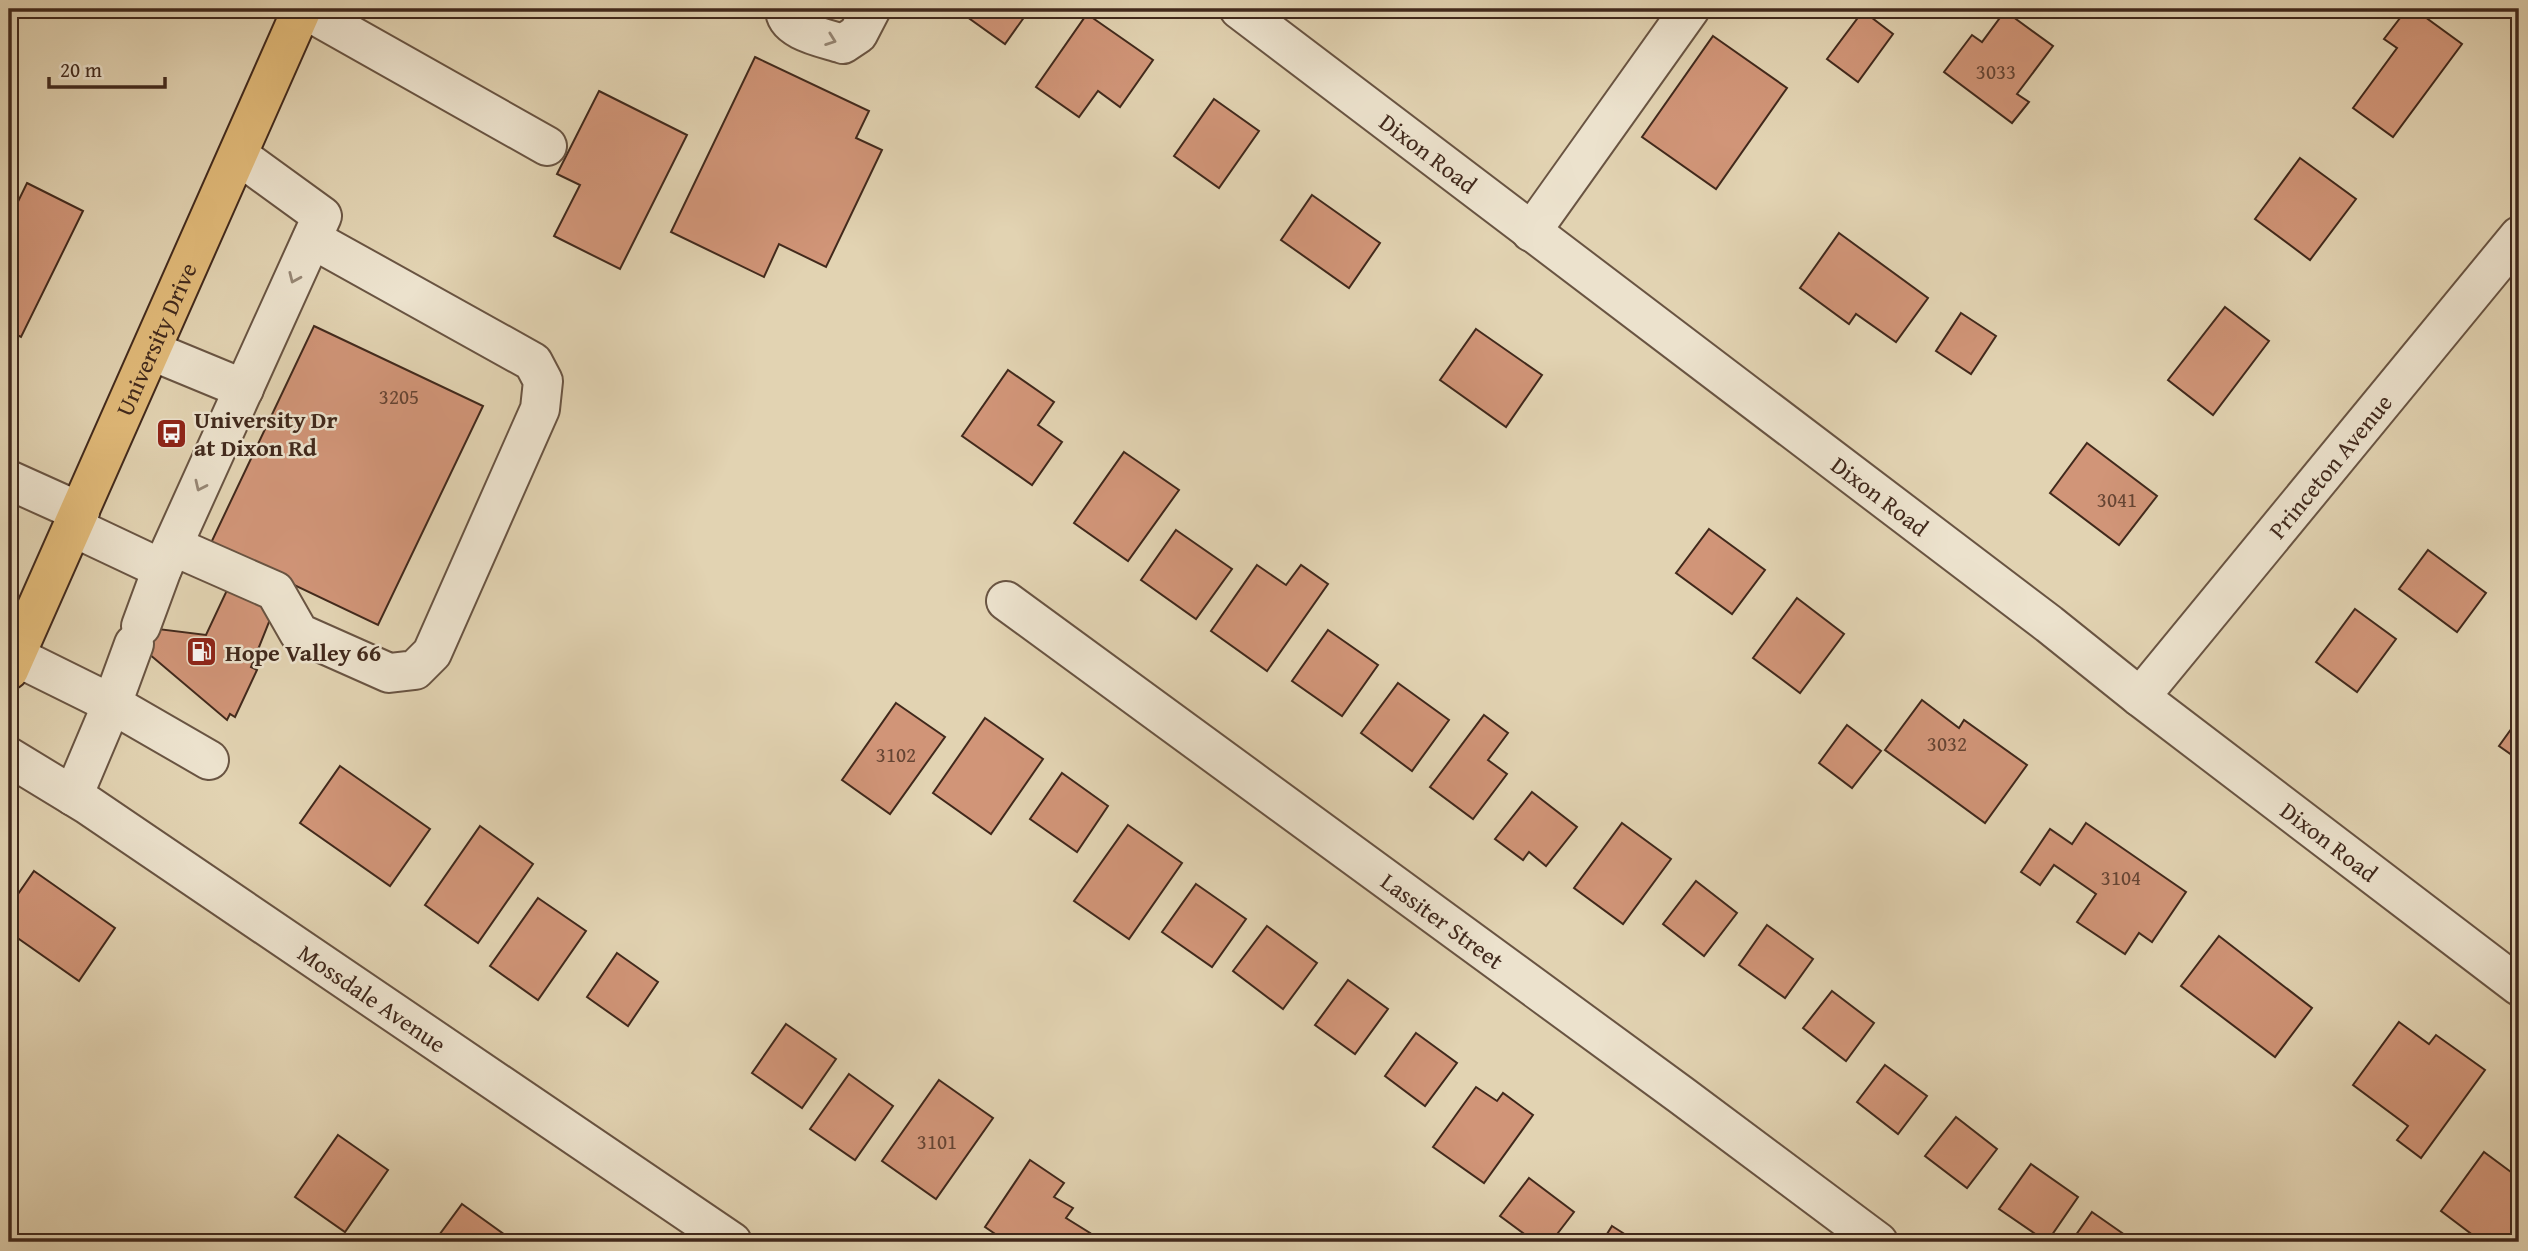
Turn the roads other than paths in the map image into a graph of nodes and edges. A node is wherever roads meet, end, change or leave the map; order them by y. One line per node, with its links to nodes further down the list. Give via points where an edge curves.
1 (303, 9): 6 (street); 7 (main road, University Drive)
2 (785, 9): 3 (street, one-way to 3, via 793,26 843,44 858,34)
3 (871, 9)
4 (1239, 9): 9 (street, Dixon Road)
5 (1690, 9): 9 (street)
6 (547, 146)
7 (238, 155): 8 (street); 11 (main road, University Drive)
8 (317, 227): 12 (street, one-way to 12); 15 (street, via 533,362 544,381 540,409 432,653 415,670 388,673 299,633 275,591)
9 (1531, 232): 18 (street, Dixon Road)
10 (2519, 236): 18 (street, Princeton Avenue)
11 (152, 351): 12 (street); 14 (main road, University Drive)
12 (244, 389): 15 (street, one-way to 15)
13 (9, 480): 14 (street)
14 (77, 519): 15 (street); 17 (main road, University Drive)
15 (167, 557): 19 (street)
16 (1006, 601): 25 (street, Lassiter Street)
17 (12, 663): 19 (street)
18 (2140, 697): 23 (street, Dixon Road)
19 (112, 704): 21 (street); 22 (street)
20 (9, 757): 22 (street, Mossdale Avenue)
21 (209, 761)
22 (74, 796): 24 (street, Mossdale Avenue)
23 (2519, 986)
24 (731, 1242)
25 (1878, 1242)

